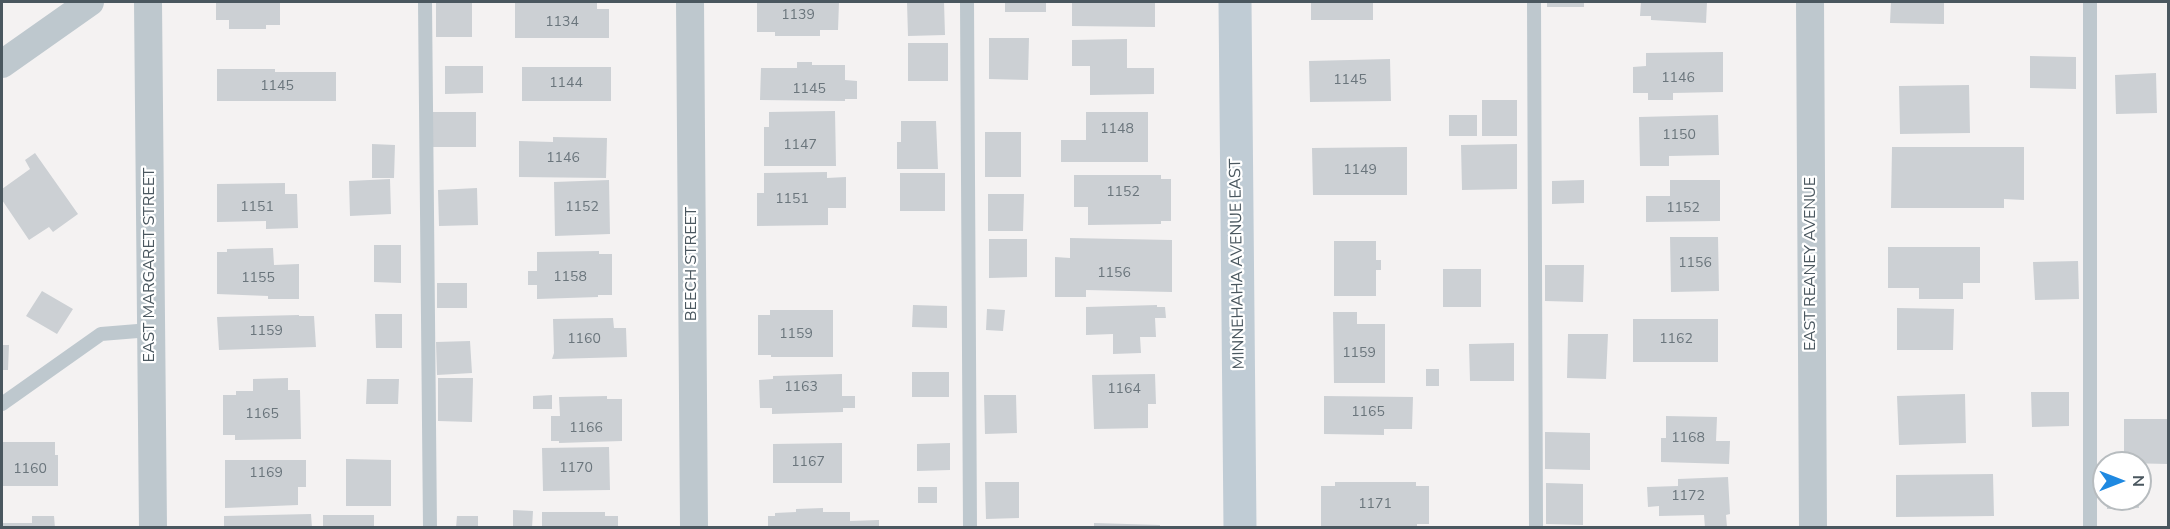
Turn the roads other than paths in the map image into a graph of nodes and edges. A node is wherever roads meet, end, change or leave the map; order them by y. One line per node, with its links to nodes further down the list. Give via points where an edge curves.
1 (90, 2): 10 (street)
2 (148, 2): 11 (street, EAST MARGARET STREET)
3 (425, 2): 14 (lane)
4 (690, 2): 15 (street, BEECH STREET)
5 (967, 2): 16 (lane)
6 (1235, 2): 17 (main road, MINNEHAHA AVENUE EAST)
7 (1534, 2): 18 (lane)
8 (1810, 2): 19 (street, EAST REANEY AVENUE)
9 (2090, 2): 20 (lane)
10 (2, 64)
11 (150, 330): 12 (lane, via 101,334); 13 (street, EAST MARGARET STREET)
12 (2, 404)
13 (153, 528)
14 (430, 528)
15 (694, 528)
16 (970, 528)
17 (1240, 528)
18 (1536, 528)
19 (1813, 528)
20 (2090, 528)

